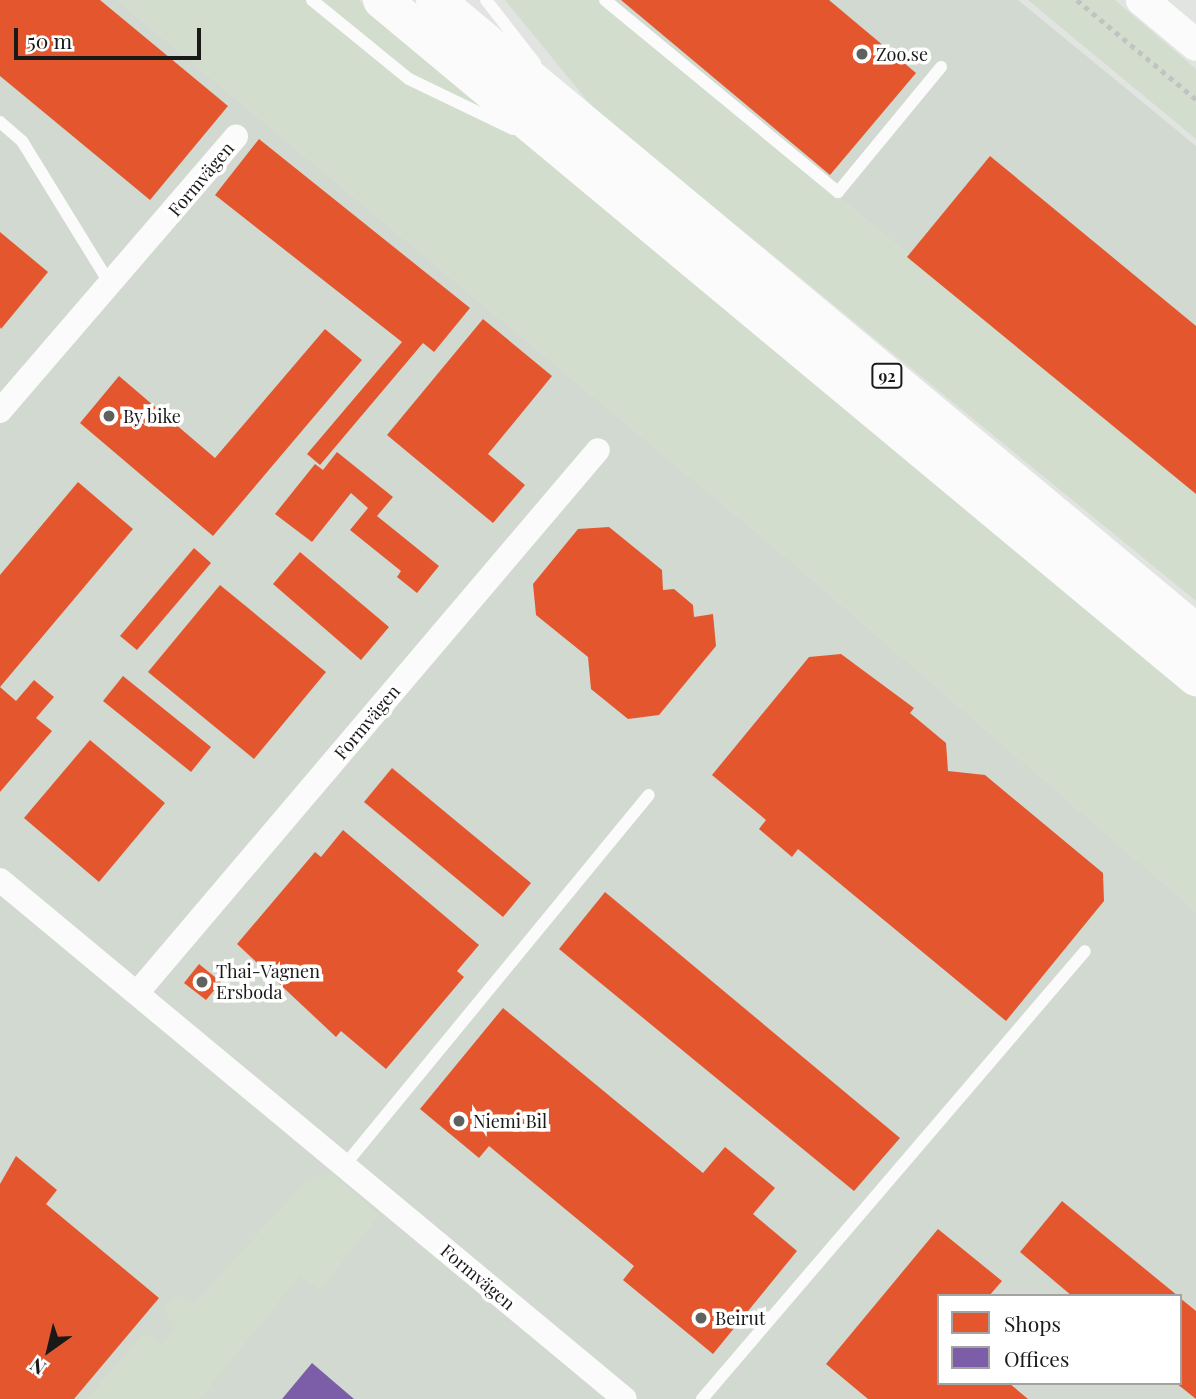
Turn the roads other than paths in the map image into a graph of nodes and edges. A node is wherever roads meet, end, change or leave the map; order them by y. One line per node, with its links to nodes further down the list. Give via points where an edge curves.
1 (312, 0): 12 (lane, via 410,79)
2 (382, 0): 12 (highway, 92)
3 (435, 0): 9 (highway, 92)
4 (486, 0): 9 (lane)
5 (605, 0): 8 (lane, via 838,192)
6 (1142, 0): 7 (street)
7 (1196, 45)
8 (941, 67)
9 (579, 118): 16 (highway, 92)
10 (0, 122): 13 (lane, via 22,141)
11 (236, 137): 13 (street, Formvägen, via 149,242)
12 (592, 174): 17 (highway, 92)
13 (108, 281): 14 (street, Formvägen)
14 (0, 411)
15 (598, 450): 21 (street, Formvägen)
16 (1196, 633)
17 (1196, 677)
18 (649, 794): 22 (lane)
19 (0, 880): 21 (street, Formvägen)
20 (1085, 951): 24 (lane)
21 (137, 993): 22 (street, Formvägen)
22 (344, 1166): 23 (street, Formvägen)
23 (625, 1399)
24 (702, 1399)

